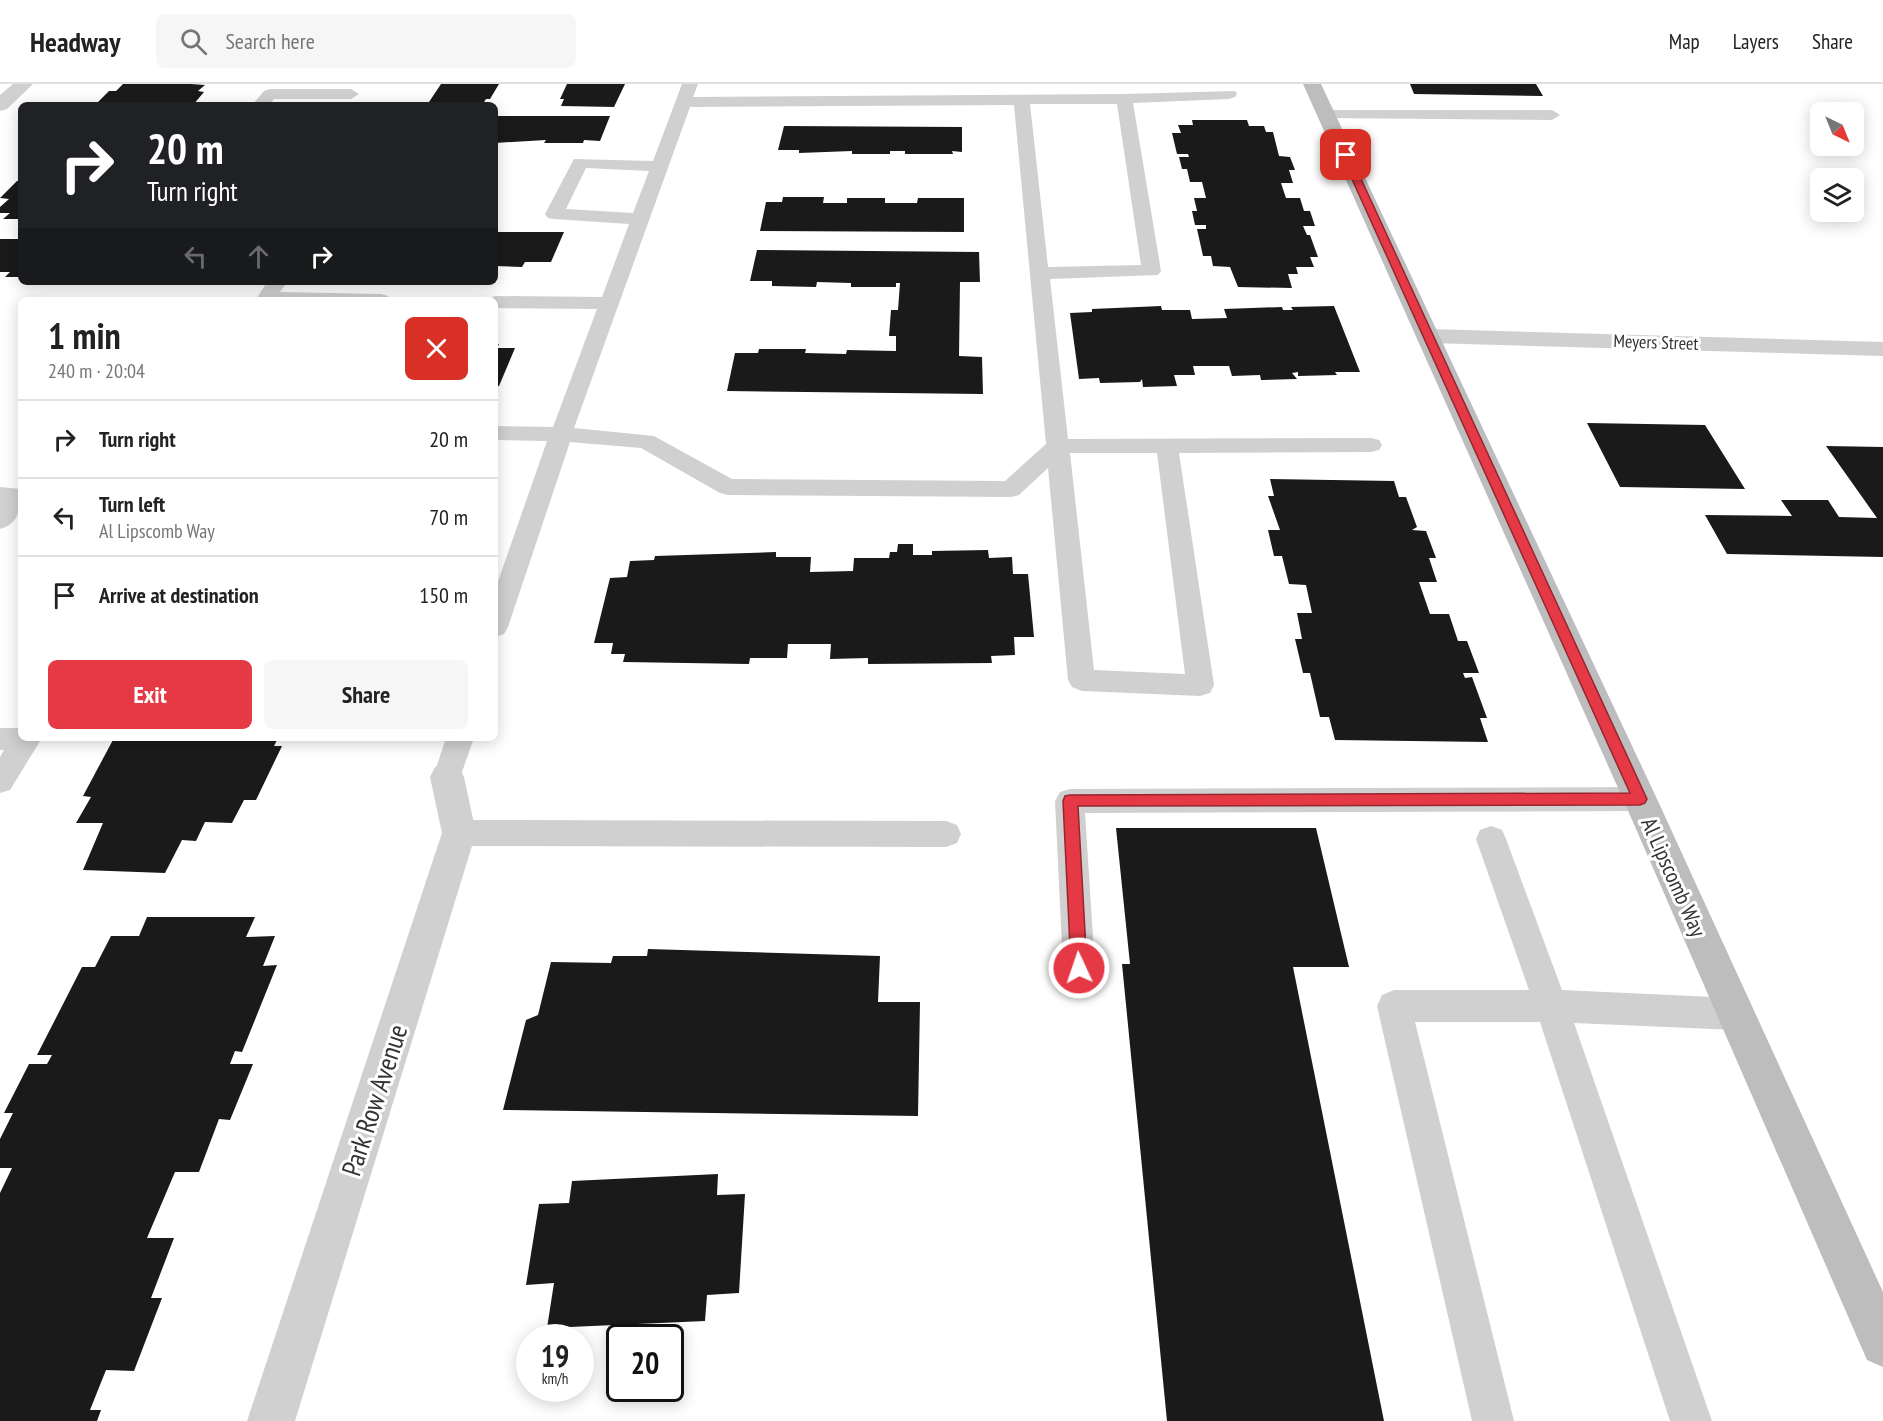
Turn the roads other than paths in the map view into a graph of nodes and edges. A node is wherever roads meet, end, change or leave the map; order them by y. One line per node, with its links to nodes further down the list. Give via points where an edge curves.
1 (24, 84): 11 (street)
2 (795, 84): 9 (lane)
3 (1312, 84): 12 (street, Al Lipscomb Way)
4 (686, 93): 9 (lane); 14 (lane)
5 (351, 94): 10 (lane, via 270,94)
6 (1229, 94): 8 (lane)
7 (1021, 99): 8 (lane); 9 (lane); 16 (lane)
8 (1124, 99): 16 (lane, via 1151,271)
9 (791, 101)
10 (263, 102)
11 (0, 105)
12 (1327, 115): 13 (lane); 19 (street, Al Lipscomb Way)
13 (1552, 115)
14 (660, 166): 15 (lane); 15 (lane, via 580,164 554,214)
15 (640, 219): 18 (lane)
16 (1040, 273): 24 (lane)
17 (498, 302): 18 (lane)
18 (609, 303): 22 (lane)
19 (1429, 336): 20 (street, Meyers Street); 33 (street, Al Lipscomb Way)
20 (1883, 349)
21 (498, 433): 22 (lane)
22 (561, 434): 24 (lane, via 646,441 728,487 1011,489); 28 (lane)
23 (1371, 445): 25 (lane)
24 (1058, 446): 25 (lane); 25 (lane, via 1082,680 1200,685)
25 (1167, 446)
26 (13, 495): 27 (lane)
27 (0, 521)
28 (498, 618)
29 (18, 739): 32 (lane)
30 (459, 741): 31 (lane)
31 (447, 777): 34 (street, Park Row Avenue)
32 (0, 781)
33 (1640, 799): 37 (lane, via 1070,801); 39 (street, Al Lipscomb Way)
34 (459, 833): 35 (lane); 41 (street, Park Row Avenue)
35 (946, 834)
36 (1491, 839): 38 (lane)
37 (1079, 968)
38 (1551, 1006): 39 (lane); 42 (lane, via 1394,1006); 43 (lane)
39 (1735, 1014): 40 (street, Al Lipscomb Way)
40 (1883, 1344)
41 (271, 1421)
42 (1493, 1421)
43 (1691, 1421)

